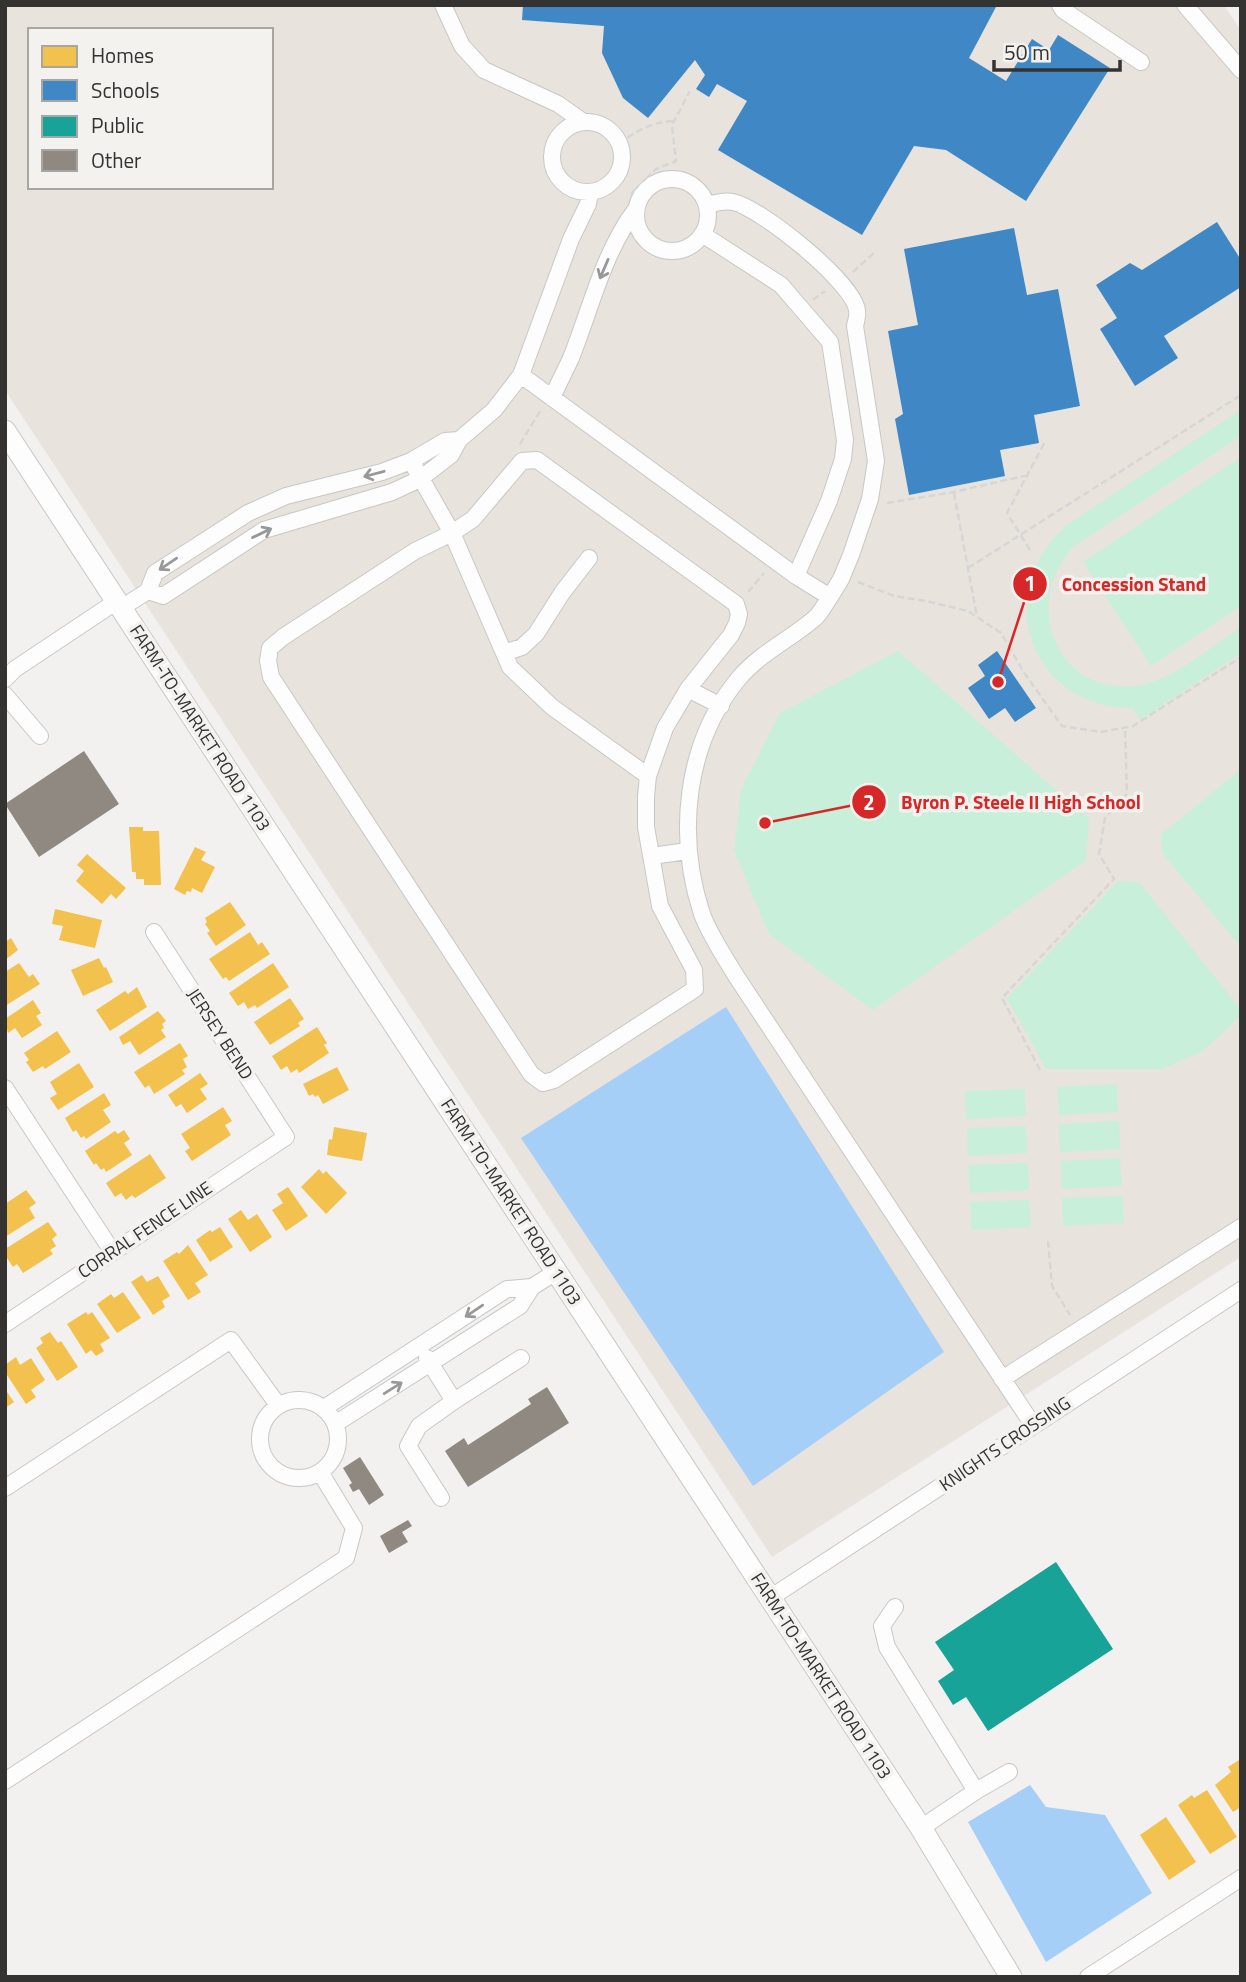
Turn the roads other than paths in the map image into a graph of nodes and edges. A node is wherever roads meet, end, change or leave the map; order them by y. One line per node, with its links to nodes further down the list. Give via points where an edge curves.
1 (443, 5): 6 (street, via 463,46 484,70 558,104)
2 (1060, 5): 4 (street)
3 (1185, 5): 5 (street)
4 (1140, 62)
5 (1241, 70)
6 (582, 121): 7 (street, via 561,132 552,164 564,184); 7 (street, via 605,126 614,134 622,155 615,177 607,186)
7 (590, 192): 11 (street)
8 (707, 205): 9 (street, via 693,186 670,179 648,188); 10 (street); 12 (street, via 734,202 773,222 841,282 857,309 855,326)
9 (636, 209): 10 (street, via 640,232 657,248 680,250); 14 (street, one-way to 14, via 621,230)
10 (702, 234): 13 (street, via 781,285 816,324 830,342)
11 (521, 375): 14 (street); 16 (street, via 494,410)
12 (865, 384): 13 (street); 23 (street, via 876,461 870,499 842,579)
13 (837, 389): 21 (street, via 845,440 843,459)
14 (552, 397): 21 (street)
15 (5, 431): 24 (main road, FARM-TO-MARKET ROAD 1103)
16 (459, 440): 17 (street, via 445,441); 18 (street, via 451,455)
17 (411, 461): 18 (street); 22 (street, one-way to 22, via 286,496 248,513 155,573)
18 (420, 479): 19 (street); 22 (street, one-way to 18, via 163,596 264,530 392,492)
19 (452, 533): 25 (street); 27 (street, via 473,519 522,461 537,460 736,604 739,614 731,635); 33 (street, via 415,551 284,637 270,648 268,661 271,677 531,1074 543,1083 695,989 694,970 660,906)
20 (589, 558): 25 (street, via 536,634 522,648)
21 (796, 576): 23 (street)
22 (148, 591): 24 (street)
23 (830, 597): 29 (street, via 816,617 740,677)
24 (119, 605): 26 (street); 39 (main road, FARM-TO-MARKET ROAD 1103)
25 (503, 653): 31 (street, via 510,667 552,707)
26 (5, 679)
27 (688, 689): 29 (street); 31 (street, via 666,728)
28 (5, 695): 30 (street)
29 (721, 706): 32 (street, via 695,767 687,808)
30 (40, 736)
31 (648, 776): 33 (street, via 646,827)
32 (688, 851): 33 (street); 46 (street, via 703,916 738,979)
33 (651, 856)
34 (153, 932): 36 (street, JERSEY BEND)
35 (5, 1088): 38 (street)
36 (286, 1137): 38 (street, CORRAL FENCE LINE)
37 (1241, 1227): 46 (street)
38 (112, 1251): 42 (street, CORRAL FENCE LINE)
39 (556, 1272): 40 (street); 55 (main road, FARM-TO-MARKET ROAD 1103)
40 (532, 1287): 43 (street, one-way to 43, via 507,1289); 45 (street, via 520,1306)
41 (1241, 1290): 51 (street, KNIGHTS CROSSING)
42 (5, 1324)
43 (420, 1347): 45 (street); 49 (street)
44 (521, 1358): 47 (street)
45 (432, 1365): 47 (street); 50 (street, one-way to 45)
46 (1002, 1379): 51 (street)
47 (454, 1401): 54 (street, via 419,1426 408,1446)
48 (278, 1405): 49 (street, via 302,1399); 52 (street, via 262,1425 261,1449 266,1461 288,1477); 53 (street, via 231,1339)
49 (324, 1408): 50 (street)
50 (335, 1424): 52 (street, via 338,1444 334,1457)
51 (1033, 1425): 55 (street, KNIGHTS CROSSING)
52 (320, 1472): 58 (street, via 354,1528 346,1558)
53 (5, 1488)
54 (441, 1497)
55 (770, 1598): 60 (main road, FARM-TO-MARKET ROAD 1103)
56 (895, 1607): 59 (street, via 882,1626 887,1647)
57 (1009, 1772): 59 (street)
58 (5, 1781)
59 (976, 1791): 60 (street)
60 (921, 1828): 62 (main road, FARM-TO-MARKET ROAD 1103)
61 (1241, 1878): 63 (street)
62 (1011, 1977)
63 (1088, 1977)

